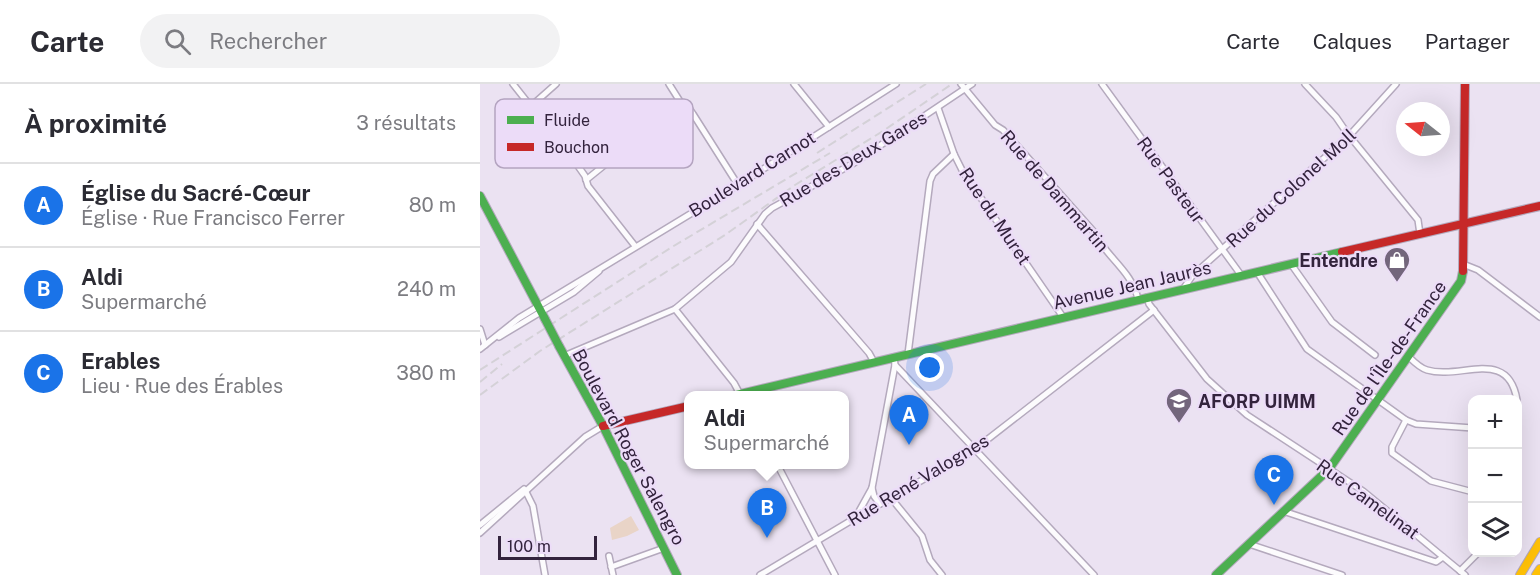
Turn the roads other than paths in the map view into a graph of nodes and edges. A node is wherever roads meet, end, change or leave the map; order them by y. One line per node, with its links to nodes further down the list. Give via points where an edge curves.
1 (513, 84): 12 (street)
2 (556, 84): 13 (street)
3 (669, 84): 14 (street)
4 (794, 84): 17 (street)
5 (896, 84): 17 (street, Boulevard Carnot)
6 (972, 84): 11 (street, Rue des Deux Gares)
7 (1305, 84): 18 (street)
8 (1396, 84): 18 (street, Rue du Colonel Moll)
9 (1465, 84): 27 (main road, Rue de l'Île-de-France)
10 (1103, 85): 30 (street, Rue Pasteur)
11 (963, 86): 15 (street, Rue des Deux Gares); 37 (street, Rue de Dammartin, via 1094,232 1133,285)
12 (524, 99)
13 (539, 99)
14 (678, 99)
15 (938, 108): 19 (street, Rue du Muret); 26 (street, Rue des Deux Gares, via 854,163 772,208)
16 (693, 113): 23 (street)
17 (829, 127): 23 (street, Boulevard Carnot)
18 (1350, 136): 28 (street, via 1418,220); 30 (street, Rue du Colonel Moll)
19 (954, 154): 41 (street, Rue du Muret); 45 (street, via 933,174 928,188)
20 (579, 168): 22 (street)
21 (601, 168): 22 (street)
22 (586, 180): 29 (street)
23 (738, 185): 29 (street, Boulevard Carnot)
24 (480, 196): 40 (main road, Boulevard Roger Salengro)
25 (1540, 207): 27 (main road, Avenue Jean Jaurès)
26 (758, 224): 38 (street, Rue des Deux Gares, via 731,262); 50 (street)
27 (1464, 224): 28 (main road, Avenue Jean Jaurès); 32 (main road, Rue de l'Île-de-France)
28 (1420, 234): 31 (main road, Avenue Jean Jaurès)
29 (635, 246): 40 (street, Boulevard Carnot)
30 (1223, 249): 34 (street, Rue Pasteur); 35 (street, Rue du Colonel Moll)
31 (1291, 264): 33 (main road, Avenue Jean Jaurès); 46 (street, via 1332,322)
32 (1463, 264): 42 (street, via 1478,270); 48 (main road, Rue de l'Île-de-France, via 1461,281)
33 (1257, 272): 34 (main road, Avenue Jean Jaurès); 54 (street, via 1307,349)
34 (1241, 275): 35 (main road, Avenue Jean Jaurès)
35 (1183, 289): 36 (main road, Avenue Jean Jaurès)
36 (1147, 297): 37 (main road, Avenue Jean Jaurès); 39 (street, Rue Camelinat)
37 (1138, 299): 41 (main road, Avenue Jean Jaurès)
38 (675, 309): 47 (street, Rue des Deux Gares); 51 (street)
39 (1154, 310): 59 (street, Rue René Valognes); 61 (street, Rue Camelinat, via 1207,379 1247,415)
40 (541, 312): 44 (street, Boulevard Carnot, via 519,318); 47 (main road, Boulevard Roger Salengro, bridge)
41 (1063, 317): 45 (main road, Avenue Jean Jaurès)
42 (1540, 318)
43 (480, 328): 44 (street)
44 (482, 347)
45 (909, 354): 49 (main road, Avenue Jean Jaurès)
46 (1375, 355)
47 (564, 356): 57 (main road, Boulevard Roger Salengro)
48 (1409, 357): 53 (street, via 1426,370 1438,372 1502,372 1513,384); 54 (main road, Rue de l'Île-de-France)
49 (895, 361): 50 (main road, Avenue Jean Jaurès); 59 (street); 62 (street)
50 (874, 362): 52 (main road, Avenue Jean Jaurès)
51 (735, 391)
52 (754, 391)
53 (1516, 395)
54 (1379, 400): 56 (street); 61 (main road, Rue de l'Île-de-France)
55 (684, 407): 57 (main road)
56 (1406, 420): 58 (street); 64 (street, via 1392,453 1431,481)
57 (603, 426): 63 (street); 74 (main road, Boulevard Roger Salengro)
58 (1468, 429)
59 (976, 449): 65 (street, Rue René Valognes); 87 (street)
60 (779, 469): 71 (street)
61 (1329, 469): 67 (main road, Rue de l'Île-de-France); 76 (street, Rue Camelinat, via 1406,524)
62 (872, 488): 66 (street); 68 (street)
63 (525, 490): 69 (street); 70 (street); 81 (street, via 533,506)
64 (1468, 491)
65 (891, 498): 66 (street, Rue René Valognes); 86 (street, via 922,536 930,560)
66 (880, 504): 68 (street, Rue René Valognes)
67 (1283, 511): 73 (main road, Rue de l'Île-de-France); 76 (street, via 1436,562)
68 (857, 517): 71 (street, Rue René Valognes)
69 (480, 525)
70 (480, 533)
71 (818, 540): 84 (street, Rue René Valognes); 85 (street)
72 (1540, 542): 90 (main road)
73 (1249, 544): 88 (main road, Rue de l'Île-de-France); 89 (street)
74 (664, 548): 78 (street); 83 (main road, Boulevard Roger Salengro)
75 (609, 556): 78 (street)
76 (1443, 557): 80 (street, Rue Camelinat)
77 (1475, 557): 80 (street)
78 (612, 567): 82 (street)
79 (1540, 569): 91 (main road)
80 (1463, 573)
81 (545, 575)
82 (613, 575)
83 (679, 575)
84 (760, 575)
85 (835, 575)
86 (942, 575)
87 (1095, 575)
88 (1216, 575)
89 (1342, 575)
90 (1520, 575)
91 (1536, 575)

